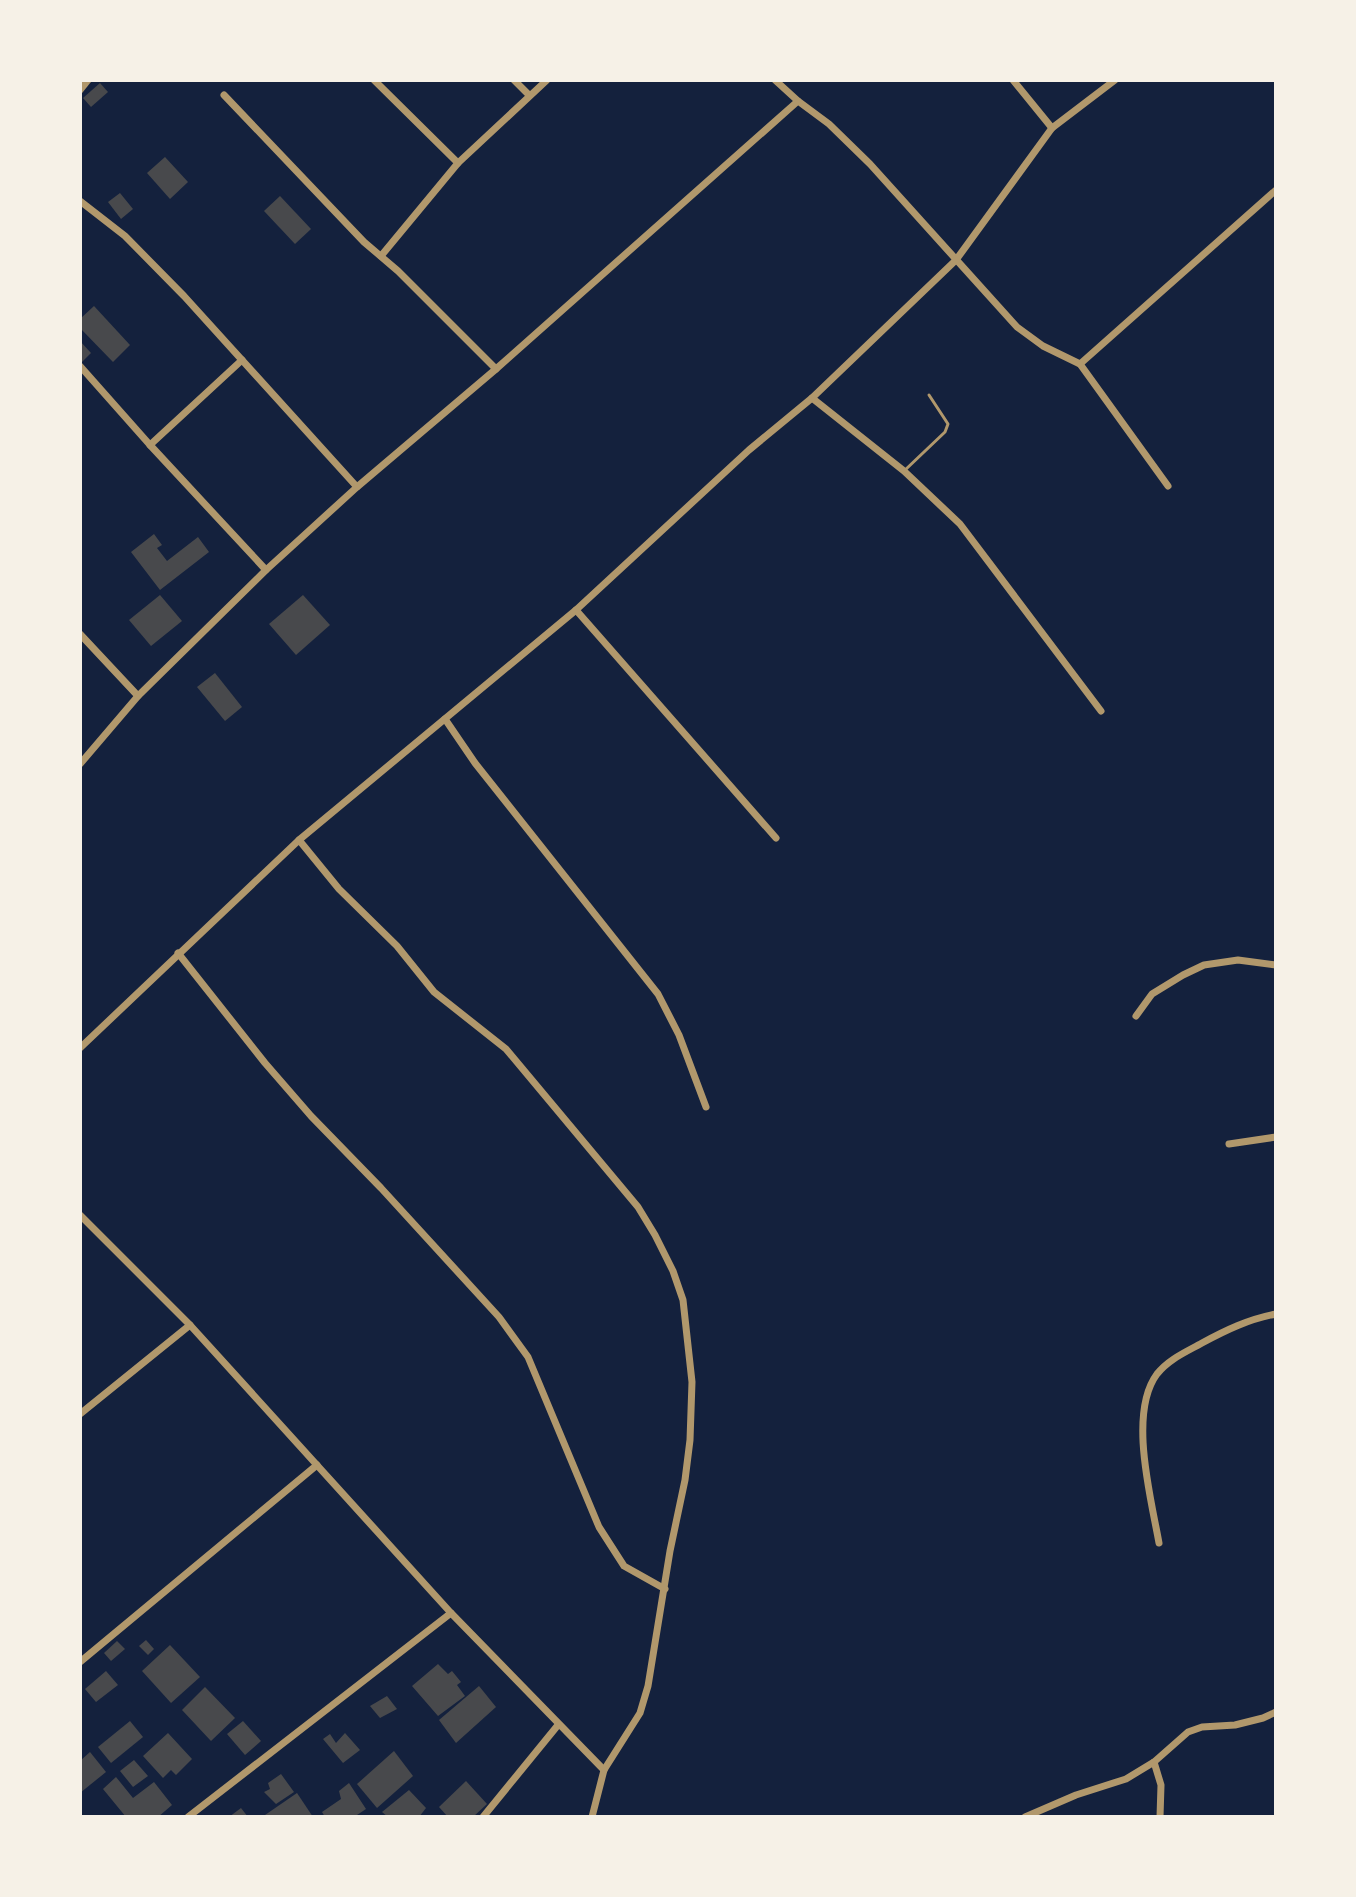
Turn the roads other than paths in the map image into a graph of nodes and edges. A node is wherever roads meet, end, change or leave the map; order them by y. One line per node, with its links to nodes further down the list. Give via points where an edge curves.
1 (88, 80): 8 (street)
2 (374, 80): 13 (street)
3 (514, 80): 10 (street)
4 (547, 80): 10 (street)
5 (775, 80): 11 (street)
6 (1013, 80): 12 (street)
7 (1115, 80): 12 (street)
8 (80, 90)
9 (224, 95): 16 (street)
10 (529, 95): 13 (street)
11 (798, 101): 17 (street, via 870,164); 21 (street)
12 (1052, 128): 17 (street)
13 (458, 163): 16 (street)
14 (1276, 190): 19 (street)
15 (80, 201): 18 (street, via 125,236)
16 (381, 256): 21 (street)
17 (956, 260): 19 (street, via 1017,327); 23 (street)
18 (242, 360): 24 (street); 27 (street)
19 (1080, 364): 26 (street)
20 (80, 366): 24 (street)
21 (496, 369): 27 (street)
22 (929, 395): 25 (lane, via 948,424)
23 (812, 398): 25 (street); 29 (street)
24 (150, 445): 28 (street)
25 (904, 471): 32 (street, via 960,524)
26 (1168, 486)
27 (357, 487): 28 (street)
28 (266, 570): 31 (street)
29 (576, 610): 33 (street); 35 (street)
30 (80, 634): 31 (street)
31 (138, 696): 34 (street)
32 (1101, 711)
33 (445, 719): 36 (street); 41 (street, via 658,994)
34 (80, 764)
35 (776, 838)
36 (299, 840): 37 (street); 50 (street, via 434,992 506,1049 638,1207 673,1271 683,1300 692,1409)
37 (178, 953): 40 (street); 50 (street, via 302,1106 499,1317 528,1357 599,1527 624,1566)
38 (1276, 965): 39 (street, via 1238,960 1204,965 1152,994)
39 (1136, 1016)
40 (80, 1048)
41 (706, 1107)
42 (1276, 1137): 43 (street)
43 (1229, 1144)
44 (80, 1215): 46 (street)
45 (1276, 1314): 49 (street, via 1212,1337 1170,1361 1156,1376 1148,1393 1143,1437)
46 (190, 1325): 47 (street); 48 (street)
47 (80, 1414)
48 (317, 1465): 51 (street); 52 (street)
49 (1159, 1543)
50 (665, 1589): 56 (street, via 640,1713)
51 (451, 1613): 54 (street); 57 (street)
52 (80, 1662)
53 (1276, 1712): 55 (street, via 1188,1732)
54 (558, 1725): 56 (street); 58 (street)
55 (1154, 1762): 60 (street, via 1126,1779); 61 (street, via 1161,1785)
56 (604, 1770): 59 (street)
57 (188, 1817)
58 (483, 1817)
59 (592, 1817)
60 (1025, 1817)
61 (1160, 1817)

